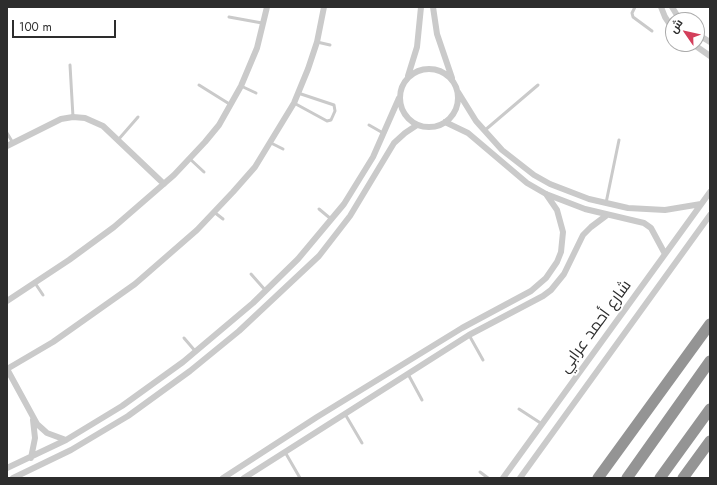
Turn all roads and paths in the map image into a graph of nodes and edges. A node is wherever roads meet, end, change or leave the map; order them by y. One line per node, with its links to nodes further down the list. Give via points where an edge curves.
1 (266, 7): 9 (street)
2 (324, 7): 11 (street)
3 (421, 7): 14 (street, via 417,47)
4 (433, 7): 15 (street, via 439,40)
5 (635, 7): 10 (lane, via 633,17)
6 (662, 7): 8 (street)
7 (228, 17): 9 (lane)
8 (665, 17)
9 (264, 23): 18 (street)
10 (652, 31)
11 (317, 42): 12 (lane); 19 (street)
12 (330, 45)
13 (70, 65): 25 (lane)
14 (408, 77): 15 (street, via 417,70 429,68 440,70); 22 (street, via 401,87)
15 (453, 81): 20 (street)
16 (199, 85): 24 (lane)
17 (538, 85): 30 (lane)
18 (242, 86): 21 (lane); 24 (street)
19 (298, 92): 23 (street); 23 (lane, via 334,105 335,111 331,120 327,121)
20 (458, 92): 27 (street, via 456,109); 30 (street)
21 (256, 93)
22 (399, 98): 29 (street, via 404,114); 32 (street)
23 (294, 102): 35 (street)
24 (231, 106): 38 (street)
25 (73, 117): 33 (street, via 98,123); 36 (street, via 55,121)
26 (138, 117): 33 (lane)
27 (445, 122): 29 (street, via 435,127); 42 (street, via 468,133 527,183)
28 (369, 125): 32 (lane)
29 (417, 125): 80 (street, via 394,143 350,216 319,256 239,331 185,375 128,416 71,450)
30 (484, 131): 43 (street, via 502,150 534,175 562,190)
31 (7, 133): 36 (lane)
32 (384, 134): 50 (street, via 362,176)
33 (118, 140): 40 (street)
34 (619, 140): 43 (lane)
35 (271, 143): 37 (lane); 46 (street, via 255,166)
36 (10, 144)
37 (283, 149)
38 (190, 159): 39 (lane); 40 (street)
39 (204, 172)
40 (164, 184): 53 (street, via 92,244)
41 (710, 192): 44 (street, شارع أحمد عرابي)
42 (546, 194): 47 (street, via 585,210); 76 (street, via 557,210 562,232 561,252 546,278 531,291 462,328)
43 (606, 204): 44 (street, via 665,210)
44 (701, 204): 51 (street, شارع أحمد عرابي)
45 (319, 209): 50 (lane)
46 (214, 212): 49 (lane); 63 (street, via 135,284 53,342)
47 (607, 215): 51 (street, via 648,225); 58 (street, via 583,235 564,274 551,290)
48 (710, 215): 86 (street)
49 (223, 219)
50 (332, 220): 54 (street)
51 (665, 254): 70 (street, شارع أحمد عرابي)
52 (251, 274): 54 (lane)
53 (35, 283): 55 (lane); 56 (street)
54 (266, 291): 60 (street)
55 (43, 295)
56 (7, 301)
57 (710, 324): 87 (highway)
58 (469, 335): 61 (lane); 64 (street)
59 (184, 338): 60 (lane)
60 (196, 352): 71 (street, via 140,394)
61 (483, 360)
62 (710, 361): 88 (highway)
63 (7, 369): 69 (street)
64 (408, 374): 65 (lane); 68 (street)
65 (422, 400)
66 (519, 408): 70 (lane)
67 (710, 409): 89 (highway)
68 (345, 414): 73 (lane); 74 (street)
69 (32, 418): 71 (street, via 47,432); 75 (street, via 35,438)
70 (542, 424): 85 (street, شارع أحمد عرابي)
71 (66, 440): 75 (street)
72 (710, 441): 90 (highway)
73 (362, 443)
74 (284, 452): 78 (street); 83 (lane)
75 (31, 458): 77 (street)
76 (253, 458): 78 (street); 81 (street)
77 (7, 468)
78 (259, 468): 82 (street)
79 (480, 472): 84 (lane)
80 (13, 478)
81 (223, 478)
82 (244, 478)
83 (300, 478)
84 (488, 478)
85 (503, 478)
86 (520, 478)
87 (598, 478)
88 (627, 478)
89 (660, 478)
90 (683, 478)

